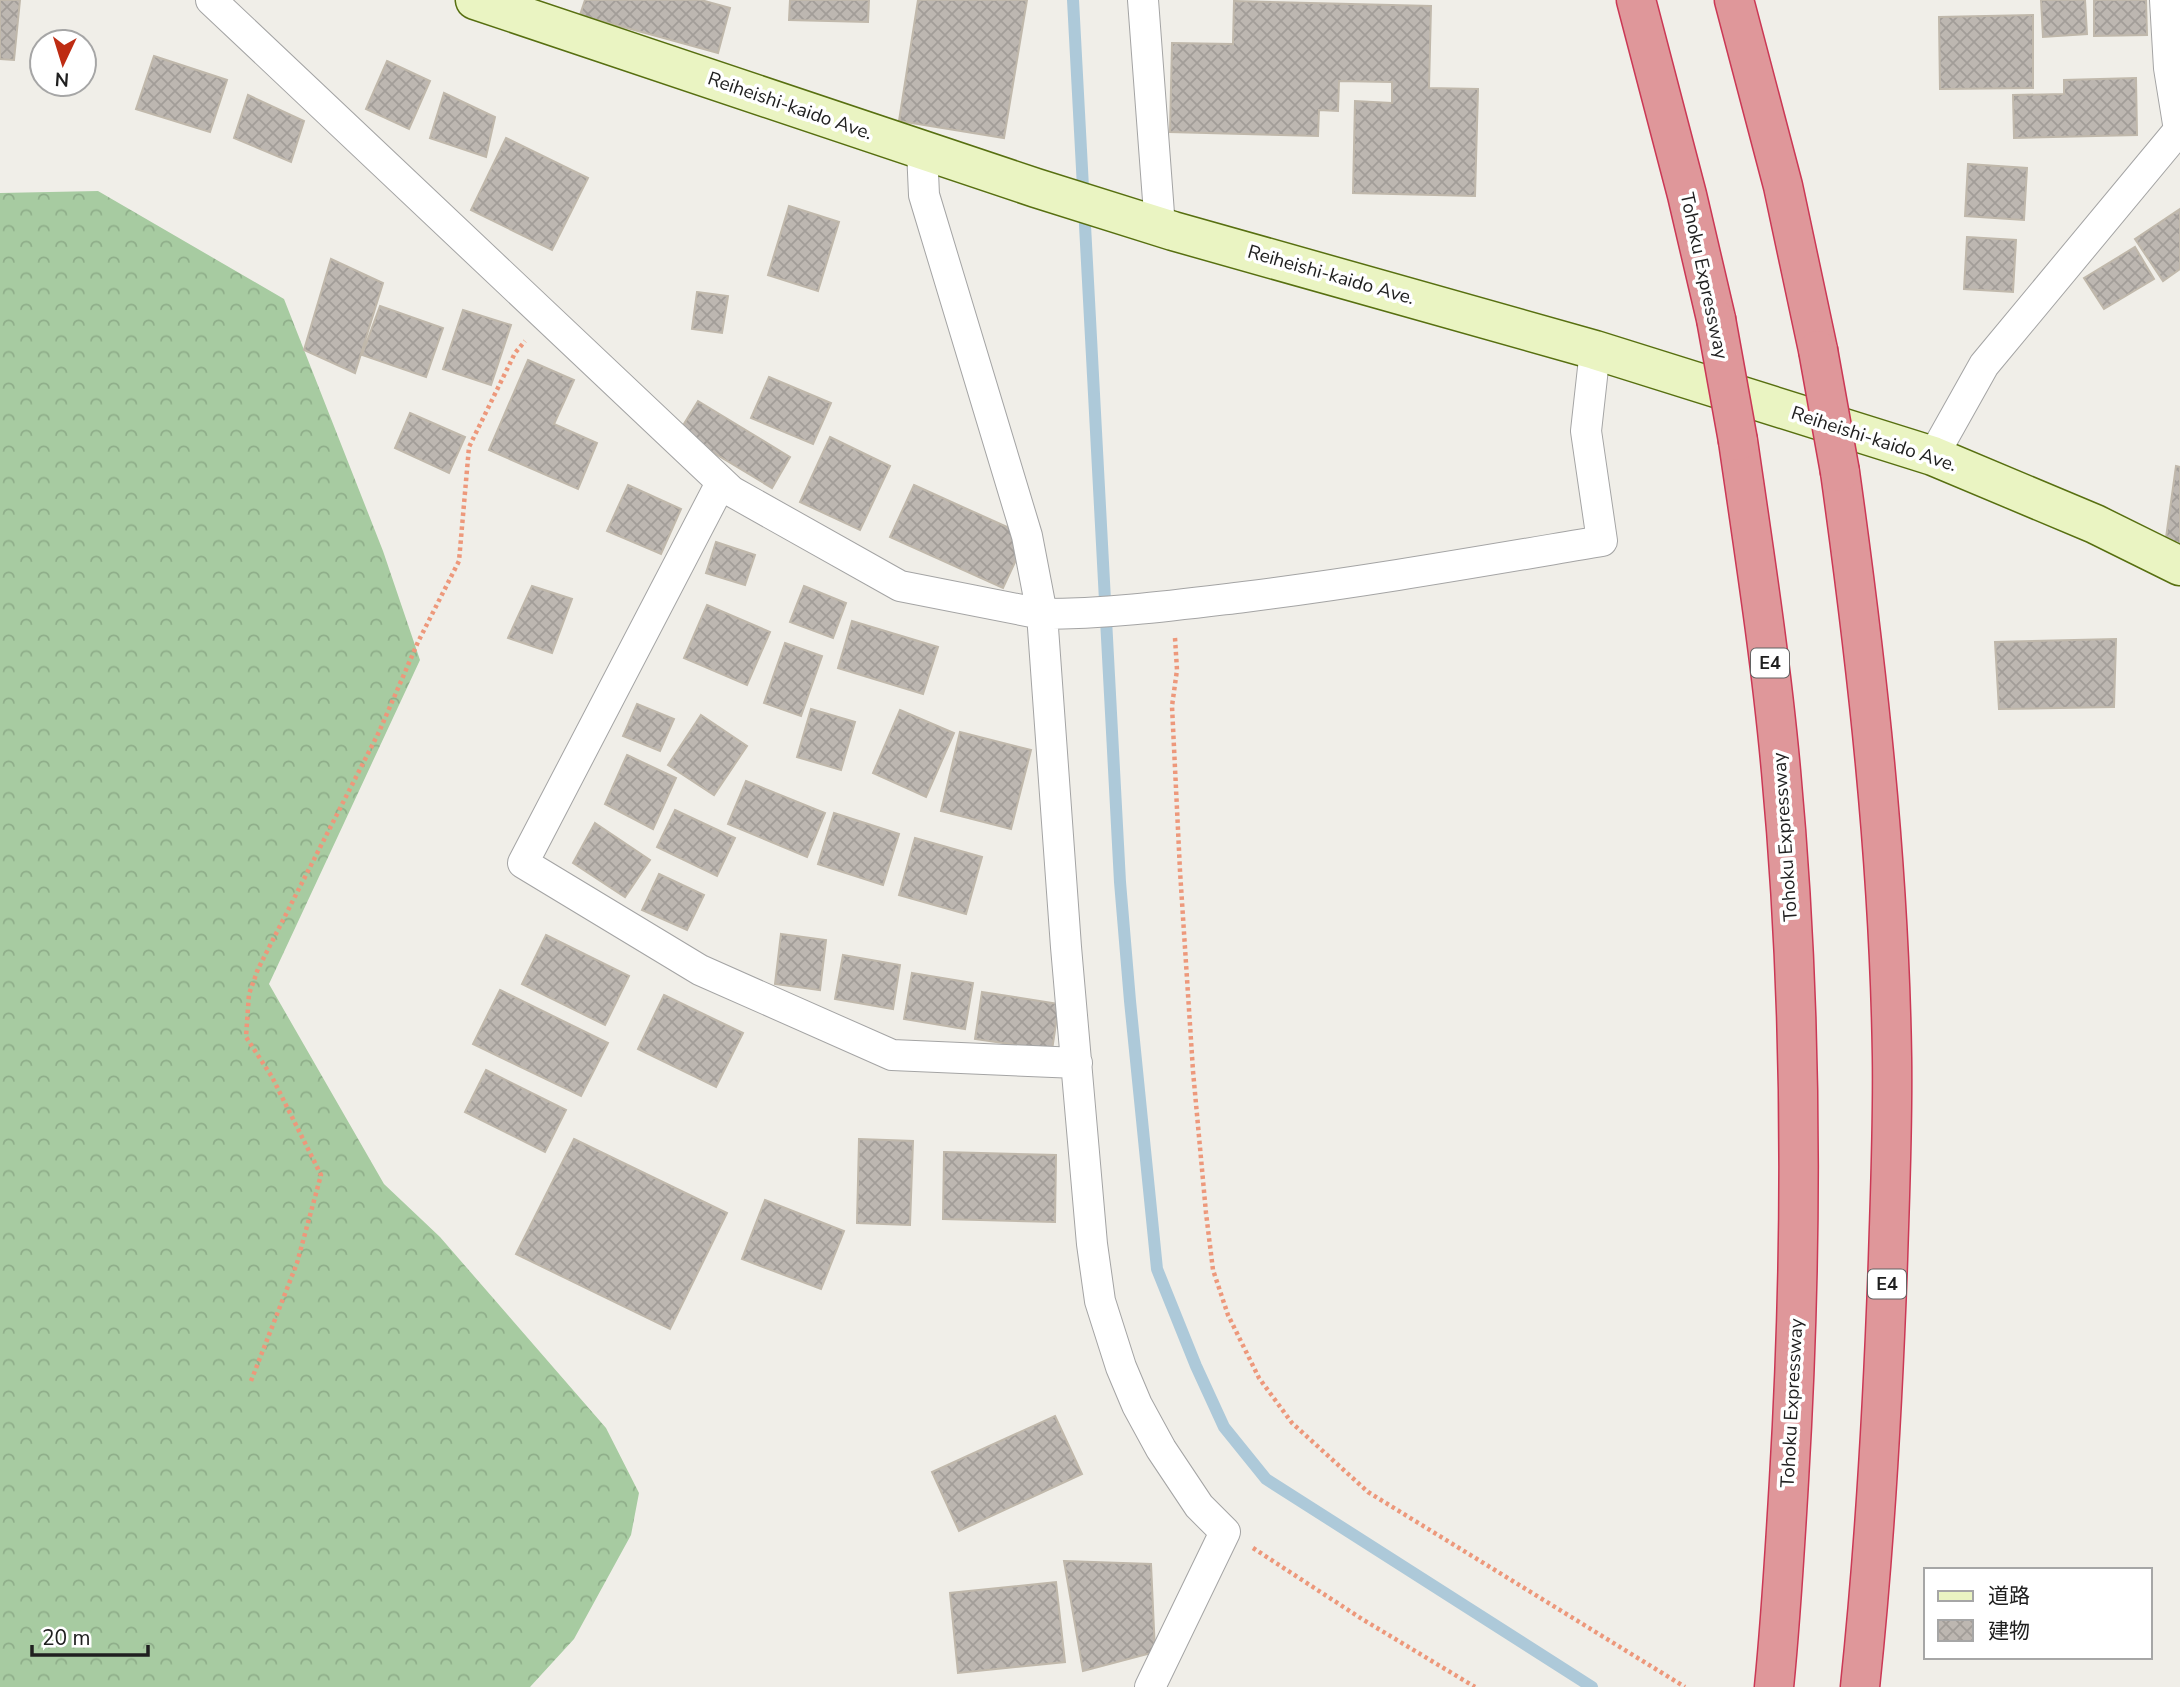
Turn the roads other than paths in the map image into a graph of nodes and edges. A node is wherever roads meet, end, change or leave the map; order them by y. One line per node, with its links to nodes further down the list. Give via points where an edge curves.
1 (211, 0): 12 (street)
2 (475, 0): 8 (street, Reiheishi-kaido Ave.)
3 (1143, 0): 9 (street)
4 (1636, 0): 17 (highway, Tohoku Expressway / E4, bridge, via 1716,319 1738,441 1768,642 1790,887 1798,1073 1796,1365)
5 (1734, 0): 18 (highway, E4, bridge, via 1783,186 1840,472 1863,639 1884,881 1892,1057 1890,1186 1884,1366)
6 (2165, 0): 7 (street)
7 (2175, 64): 11 (street, via 2179,130 1984,365)
8 (922, 150): 9 (street, Reiheishi-kaido Ave.); 14 (street, via 924,195)
9 (1149, 223): 10 (street, Reiheishi-kaido Ave.)
10 (1595, 349): 11 (street, Reiheishi-kaido Ave.); 14 (street, via 1586,431 1602,541 1357,583 1165,607)
11 (1933, 456): 13 (street, Reiheishi-kaido Ave., via 2095,524)
12 (721, 483): 14 (street, via 900,586); 15 (street, via 523,863 700,970 892,1055)
13 (2180, 566)
14 (1051, 614): 15 (street, via 1066,947)
15 (1077, 1063): 16 (street, via 1100,1301 1137,1405 1199,1506 1225,1532)
16 (1150, 1687)
17 (1774, 1687)
18 (1860, 1687)

